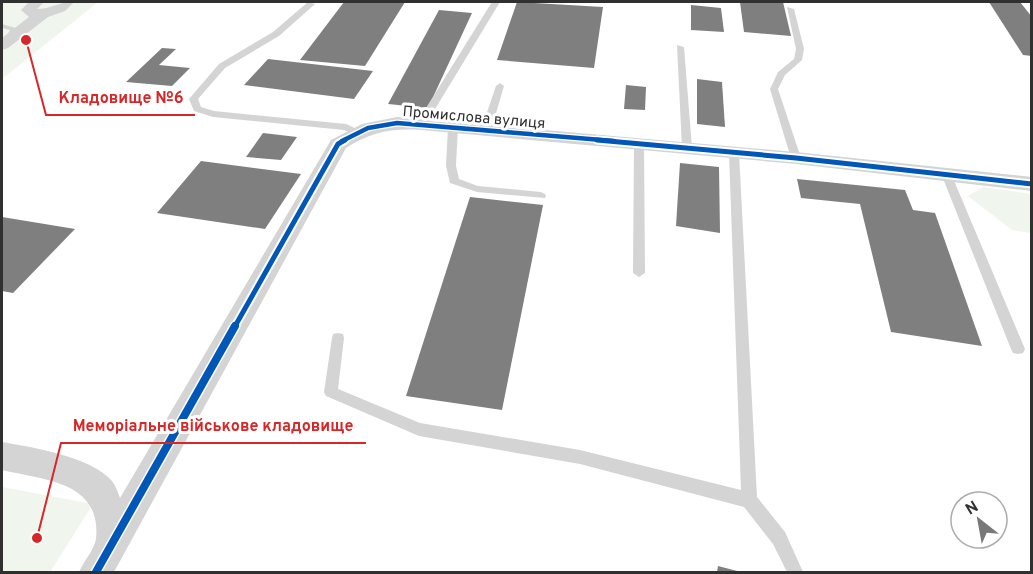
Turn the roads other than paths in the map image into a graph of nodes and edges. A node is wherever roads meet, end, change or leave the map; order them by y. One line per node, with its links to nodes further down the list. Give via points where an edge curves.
1 (68, 2): 4 (street, via 59,9)
2 (495, 2): 9 (lane)
3 (311, 4): 12 (lane, via 276,34 222,66 193,99 197,110 213,114 346,127)
4 (40, 8): 6 (street)
5 (790, 9): 16 (lane, via 800,49 798,60 781,74 774,89)
6 (4, 37)
7 (680, 47): 14 (lane)
8 (500, 86): 11 (lane)
9 (421, 124): 10 (street, Промислова вулиця); 12 (street, Промислова вулиця, via 390,122)
10 (453, 127): 11 (street, Промислова вулиця); 19 (lane, via 454,181 477,189)
11 (486, 130): 13 (street, Промислова вулиця)
12 (356, 132): 25 (street, Промислова вулиця, via 338,144)
13 (639, 144): 14 (street, Промислова вулиця); 20 (lane)
14 (687, 148): 15 (street, Промислова вулиця)
15 (734, 153): 16 (street, Промислова вулиця); 24 (lane)
16 (796, 158): 17 (street, Промислова вулиця)
17 (947, 176): 18 (street, Промислова вулиця); 22 (lane)
18 (1032, 184)
19 (541, 196)
20 (639, 273)
21 (338, 338): 24 (lane, via 331,392 418,429 580,458)
22 (1018, 349)
23 (2, 456): 25 (street, via 74,474 89,482 102,493 109,513)
24 (749, 500): 27 (lane, via 779,538)
25 (112, 544): 26 (street, Промислова вулиця)
26 (96, 573)
27 (795, 573)

